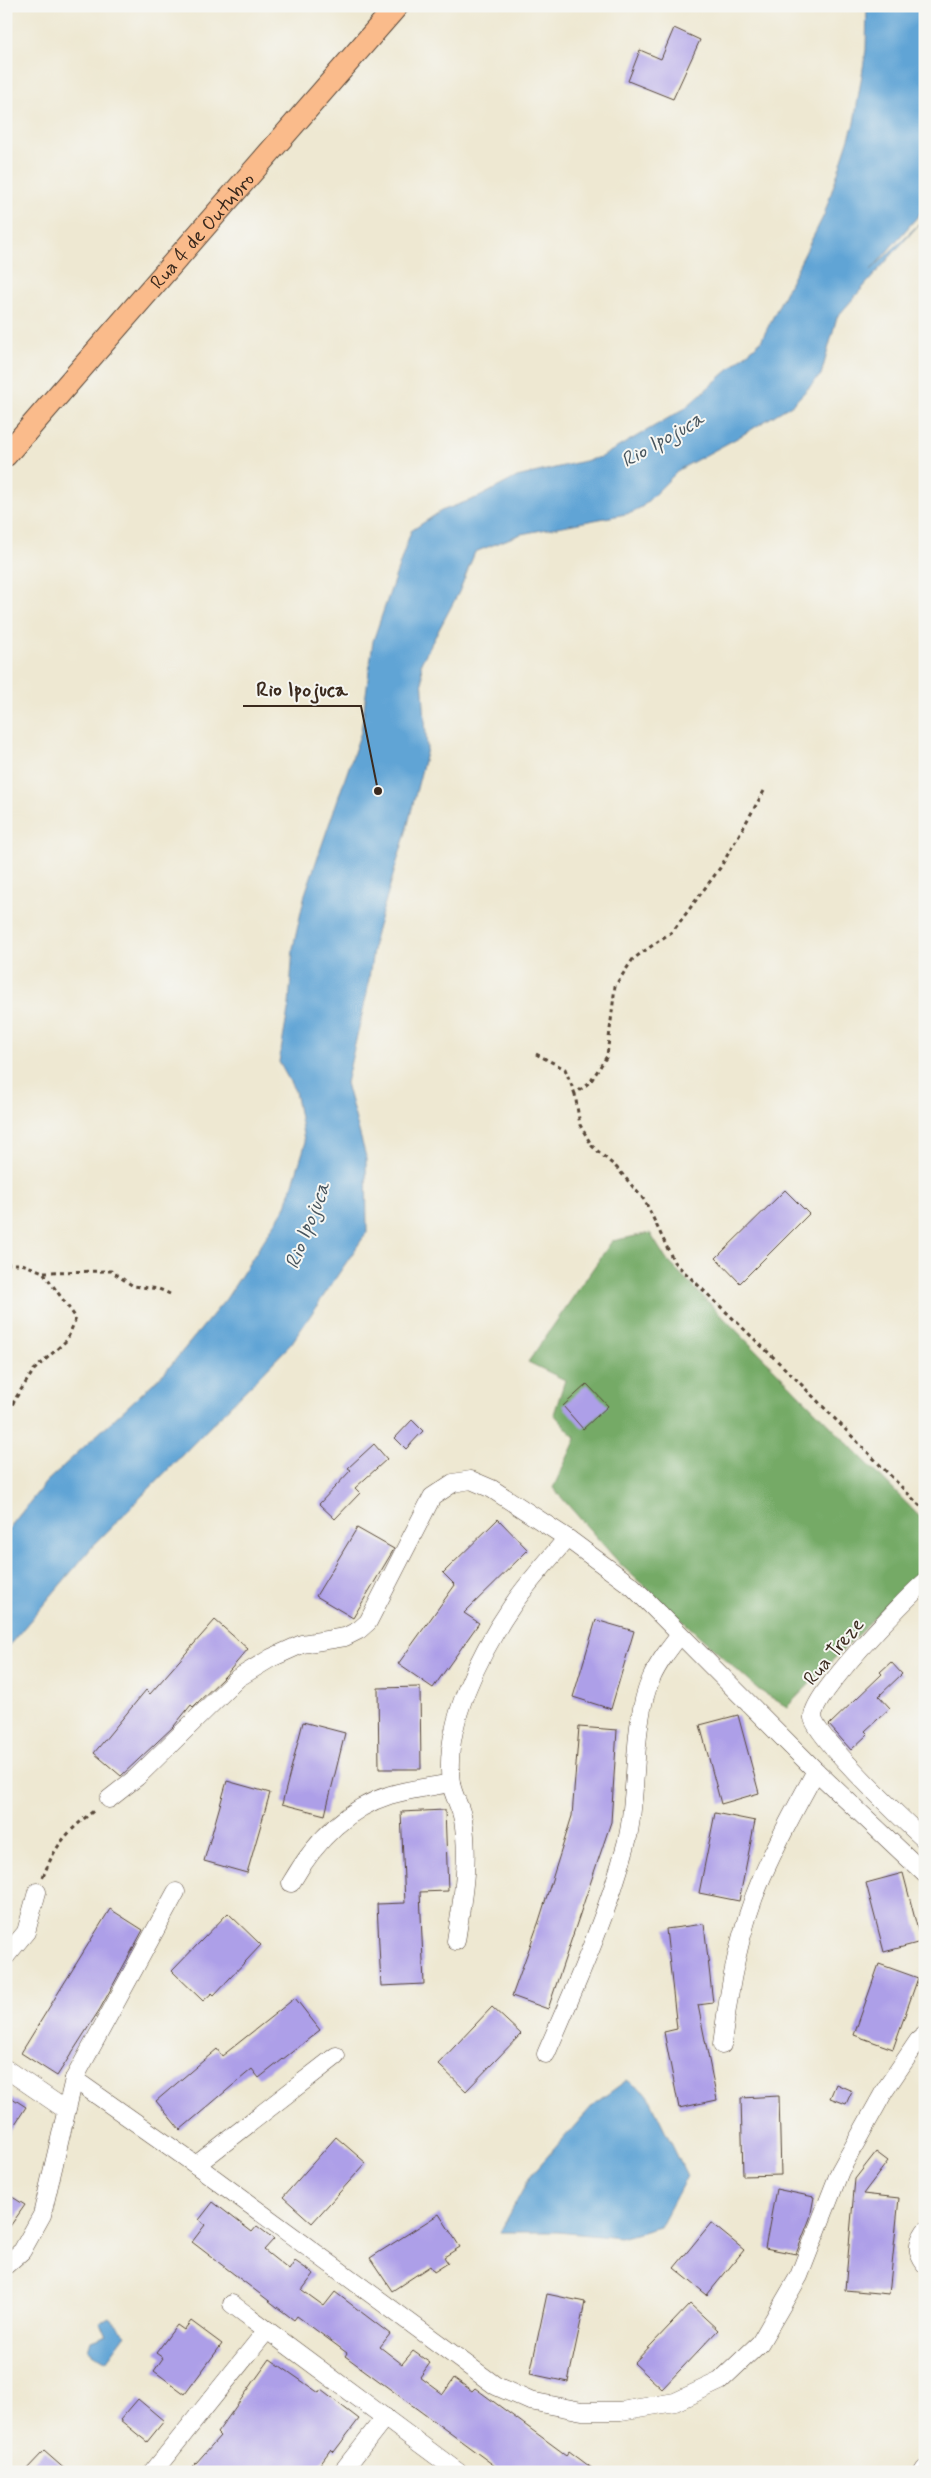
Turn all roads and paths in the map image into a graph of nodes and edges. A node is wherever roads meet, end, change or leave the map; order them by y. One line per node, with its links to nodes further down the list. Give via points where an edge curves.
1 (397, 6): 2 (main road, Rua 4 de Outubro)
2 (6, 455)
3 (764, 791): 5 (path, via 720,868 673,931 633,959 615,986 607,1056 591,1081)
4 (536, 1054): 5 (path, via 565,1069)
5 (575, 1094): 10 (path, via 580,1126 592,1146 617,1168 645,1201 674,1262 796,1379)
6 (6, 1264): 7 (path, via 22,1264)
7 (43, 1272): 8 (path, via 111,1271 134,1286); 9 (path, via 76,1318 66,1340 34,1370)
8 (170, 1294)
9 (6, 1418)
10 (925, 1512)
11 (567, 1538): 13 (street, via 633,1587); 15 (street, via 512,1605 484,1651 462,1704 451,1747); 16 (street, via 492,1490 471,1480 453,1483 432,1497 368,1622 345,1637 302,1644 238,1678 137,1777)
12 (925, 1582): 17 (street, Rua Treze, via 908,1596 827,1686 812,1716 817,1728 838,1753)
13 (680, 1635): 14 (street); 26 (street, via 650,1680 643,1708 635,1798 627,1840 616,1879 572,1996)
14 (816, 1771): 18 (street); 25 (street, via 761,1878 740,1943)
15 (451, 1783): 19 (street, via 390,1795 354,1812 331,1828 308,1854); 22 (street, via 463,1819 465,1852)
16 (109, 1799): 20 (path, via 71,1829 52,1852)
17 (925, 1840)
18 (925, 1874)
19 (291, 1883)
20 (37, 1892): 23 (street, via 26,1932)
21 (176, 1892): 29 (street)
22 (456, 1941)
23 (6, 1956)
24 (925, 2035): 31 (street, via 885,2090 840,2171 799,2276 760,2343 720,2381 675,2402 621,2411 582,2411 530,2401 496,2386)
25 (722, 2044)
26 (546, 2054)
27 (336, 2056): 31 (street)
28 (6, 2069): 30 (street)
29 (74, 2079): 30 (street); 31 (street)
30 (66, 2110): 34 (street, via 42,2214 22,2251)
31 (196, 2165)
32 (925, 2231): 33 (street, via 917,2247)
33 (925, 2264)
34 (6, 2265)
35 (232, 2304): 36 (street)
36 (267, 2330): 37 (street); 38 (street)
37 (385, 2417): 39 (street); 40 (street)
38 (153, 2472)
39 (342, 2472)
40 (458, 2472)

